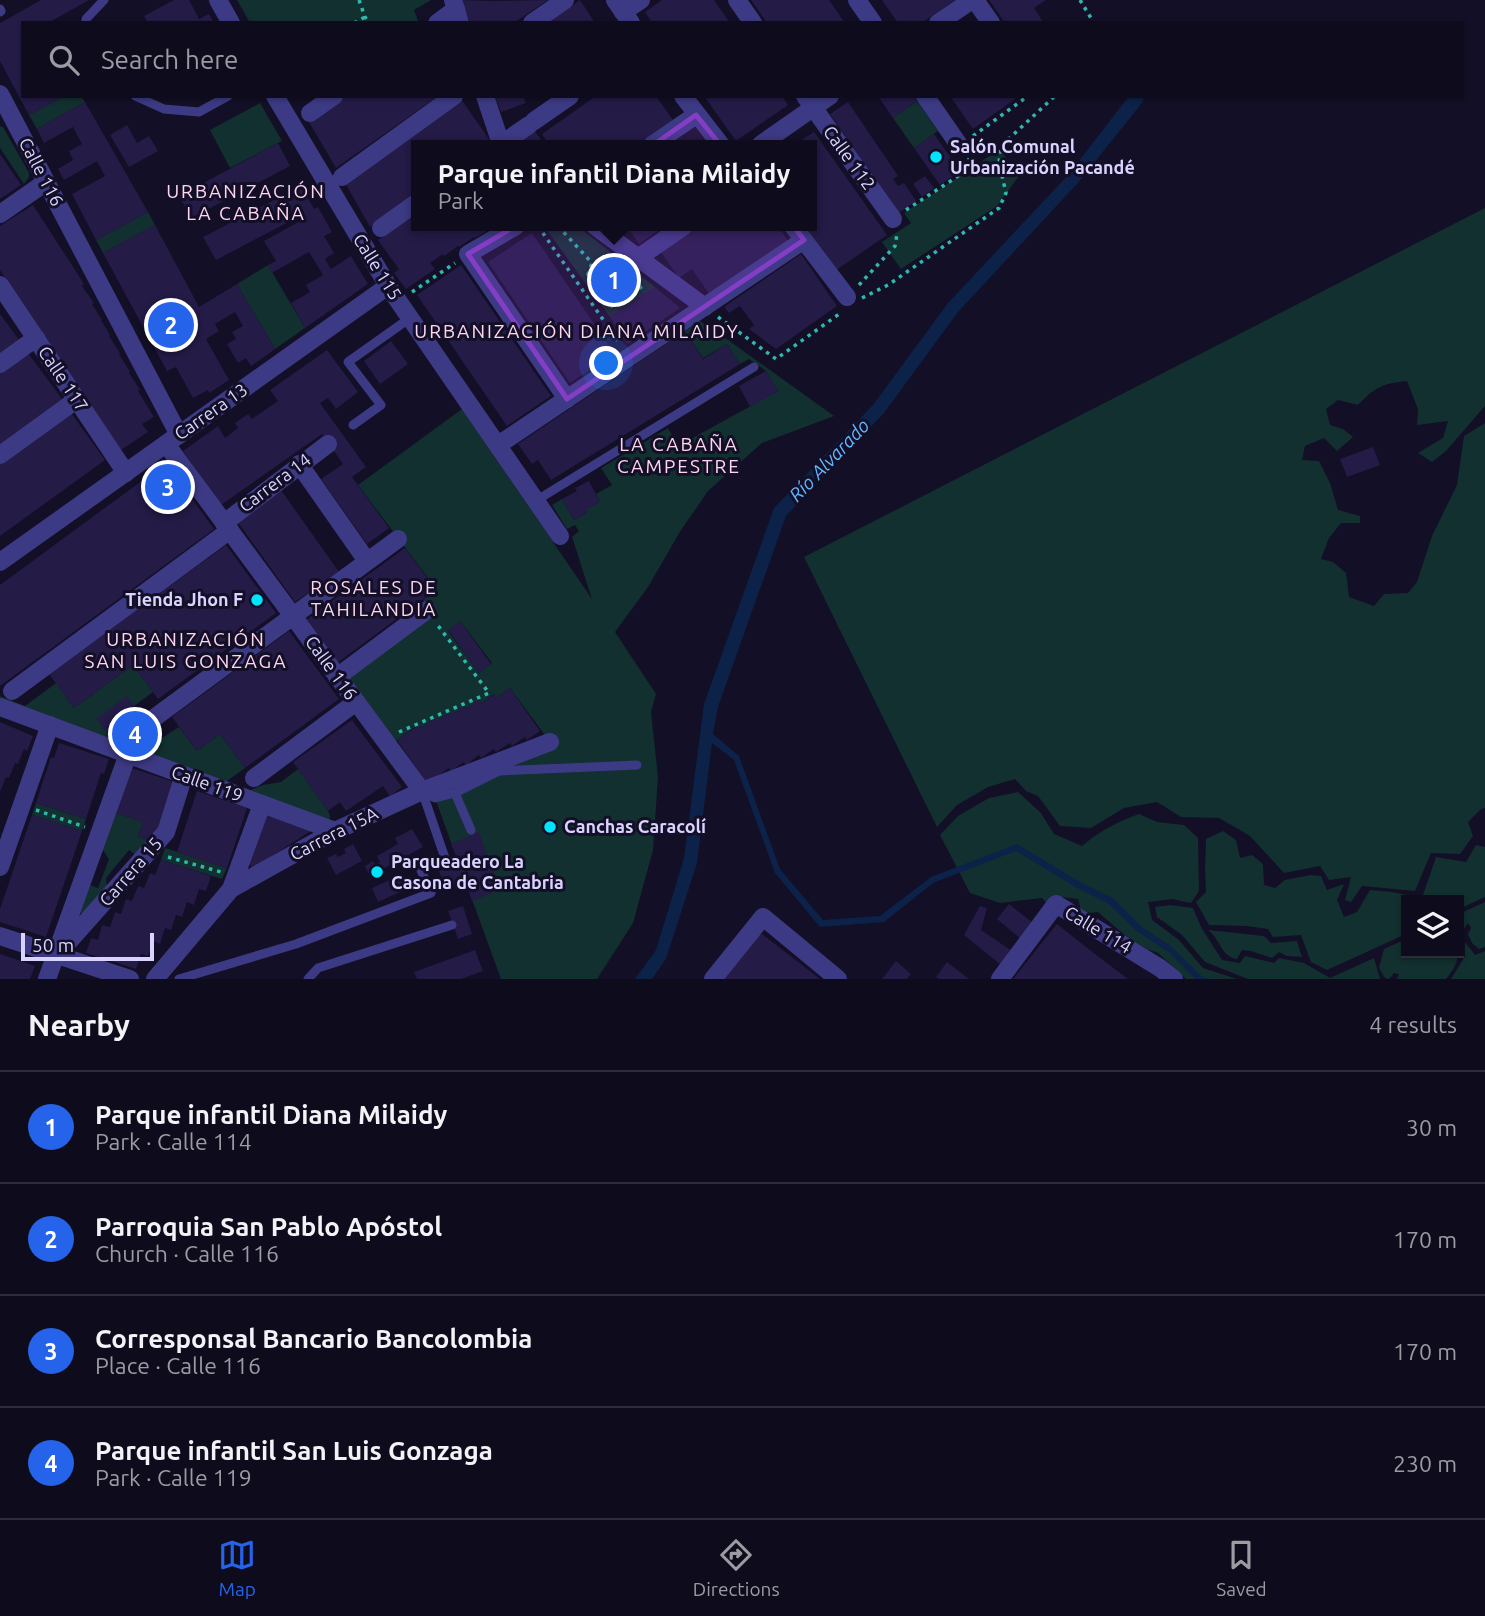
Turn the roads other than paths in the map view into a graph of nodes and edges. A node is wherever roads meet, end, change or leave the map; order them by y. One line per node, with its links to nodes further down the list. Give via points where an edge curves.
1 (104, 0): 10 (lane)
2 (218, 0): 11 (street)
3 (565, 0): 13 (street)
4 (641, 0): 9 (street)
5 (737, 0): 14 (street)
6 (857, 0): 15 (street)
7 (974, 0): 16 (street); 17 (street)
8 (456, 11): 12 (street)
9 (623, 12)
10 (86, 21)
11 (230, 21)
12 (440, 21)
13 (535, 21)
14 (752, 21)
15 (872, 21)
16 (941, 21)
17 (990, 21)
18 (139, 98): 19 (lane, via 164,109 199,112)
19 (224, 98)
20 (276, 98): 49 (street, Calle 115)
21 (331, 98): 29 (street)
22 (451, 98): 37 (street)
23 (486, 98): 31 (street)
24 (567, 98): 32 (street)
25 (683, 98): 30 (street)
26 (926, 98): 36 (street)
27 (809, 102): 35 (street); 41 (street, Calle 112)
28 (2, 103): 38 (street, Calle 116)
29 (310, 113)
30 (696, 115): 33 (street); 34 (street)
31 (498, 140)
32 (507, 140)
33 (659, 140)
34 (717, 140)
35 (766, 140)
36 (959, 145)
37 (342, 177)
38 (46, 182): 40 (street); 59 (street, Calle 116)
39 (411, 207): 42 (street)
40 (0, 214)
41 (893, 219)
42 (381, 228)
43 (507, 231): 56 (street, via 468,254)
44 (601, 231): 47 (street)
45 (677, 231): 47 (street)
46 (798, 233): 50 (street); 51 (street)
47 (638, 258): 51 (street)
48 (0, 285): 53 (street, Calle 117)
49 (388, 286): 52 (street, Calle 115); 59 (street, Carrera 13)
50 (847, 298)
51 (705, 307): 56 (street)
52 (410, 318): 58 (lane, via 348,362 381,405); 61 (street, Calle 115)
53 (36, 338): 54 (street); 57 (street, Calle 117)
54 (0, 365)
55 (754, 368): 65 (lane)
56 (567, 399): 61 (street)
57 (76, 400): 62 (street); 64 (street, Calle 117)
58 (353, 425)
59 (172, 440): 64 (street, Carrera 13); 66 (street, Calle 116)
60 (328, 444): 63 (street, Carrera 14)
61 (498, 445): 65 (street, Calle 115)
62 (0, 455)
63 (299, 464): 66 (street, Carrera 14); 69 (street)
64 (126, 473): 70 (street, Carrera 13)
65 (537, 500): 67 (street, Calle 115)
66 (227, 526): 72 (street, Calle 116); 74 (street, Carrera 14)
67 (561, 536)
68 (398, 539): 69 (street)
69 (367, 561): 72 (street)
70 (0, 562)
71 (427, 610): 73 (street)
72 (292, 616): 73 (street, Calle 116); 77 (street)
73 (337, 677): 75 (street, Calle 116)
74 (12, 691)
75 (356, 702): 83 (street); 84 (street, Calle 116)
76 (0, 707): 78 (street, Calle 119)
77 (154, 718)
78 (50, 725): 80 (street, Calle 119); 87 (street)
79 (550, 742): 84 (street, Carrera 15A)
80 (132, 756): 82 (street, Calle 119); 95 (street, Carrera 15)
81 (637, 765): 85 (lane, via 499,771)
82 (184, 775): 86 (street, Calle 119); 95 (street, Carrera 15, via 166,832)
83 (254, 778)
84 (422, 791): 85 (lane, via 435,798); 90 (street, Carrera 15A); 100 (lane, via 445,858 420,868 430,893 296,944)
85 (455, 793): 89 (lane)
86 (262, 804): 90 (street, Calle 119); 92 (street)
87 (22, 805): 88 (street); 91 (street)
88 (0, 828)
89 (471, 830)
90 (335, 831): 92 (street, Carrera 15A)
91 (0, 867)
92 (233, 883): 99 (street, Carrera 15A)
93 (452, 925): 101 (lane, via 318,968)
94 (0, 936): 95 (street)
95 (56, 956): 97 (street, Carrera 15); 98 (street)
96 (1161, 975): 104 (street, Calle 114, via 1056,904)
97 (47, 979)
98 (127, 979)
99 (155, 979)
100 (179, 979)
101 (308, 979)
102 (713, 979): 103 (street, via 763,917)
103 (838, 979)
104 (1000, 979)

